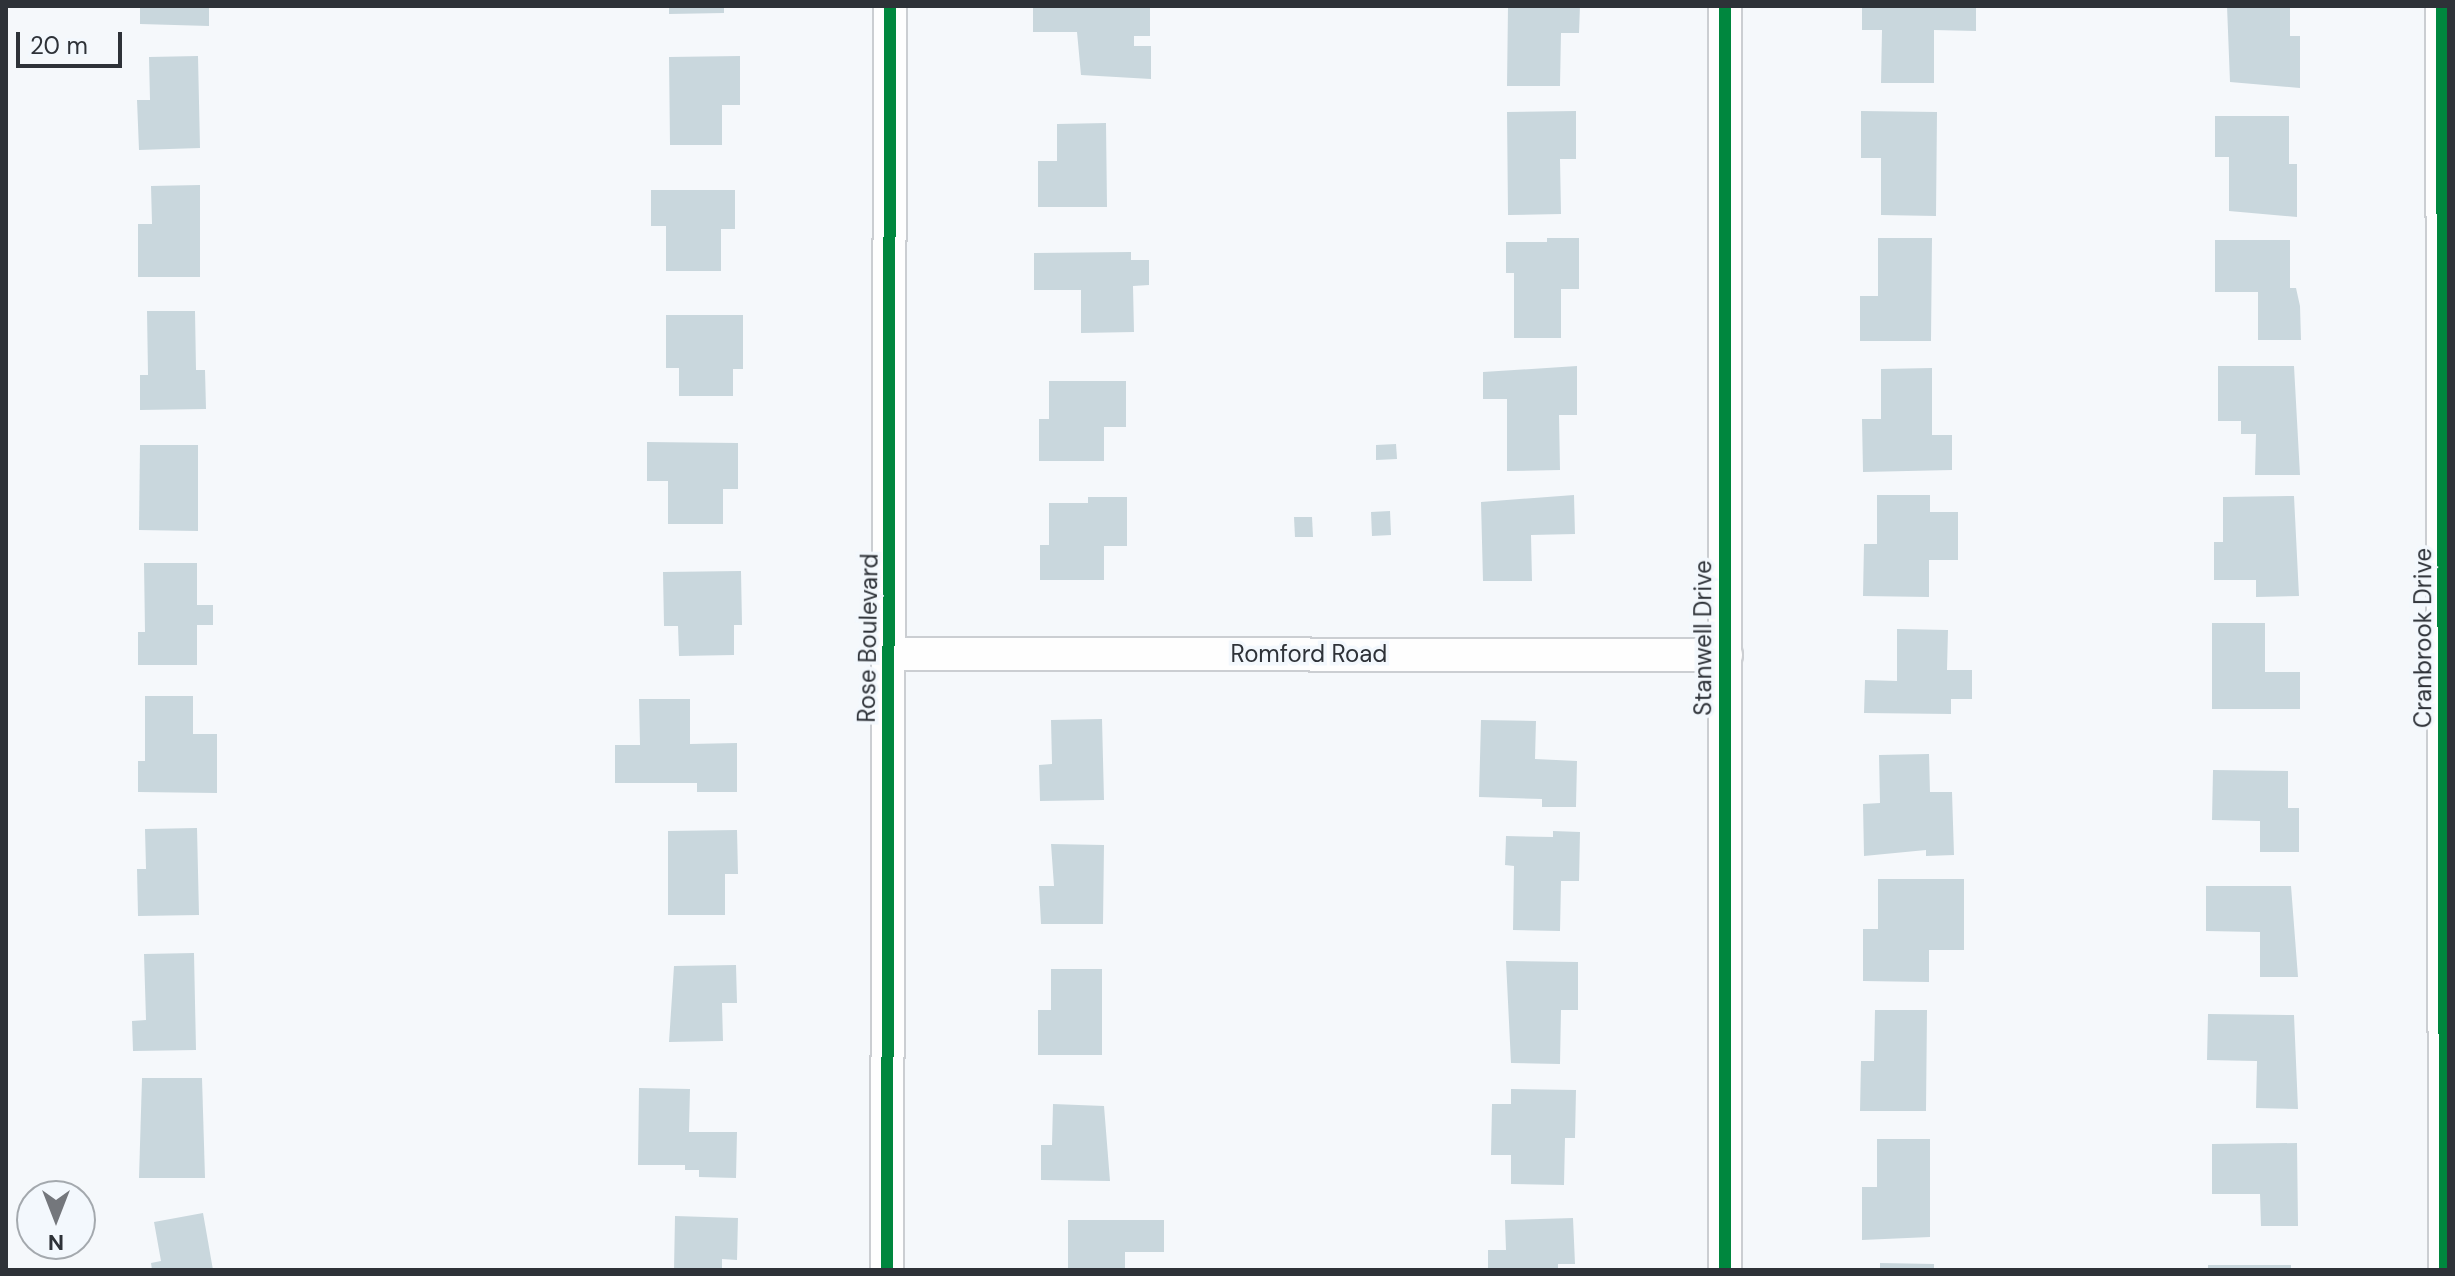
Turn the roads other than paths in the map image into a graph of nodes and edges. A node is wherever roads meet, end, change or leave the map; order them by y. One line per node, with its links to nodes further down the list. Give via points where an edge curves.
1 (890, 6): 4 (street, Rose Boulevard)
2 (1725, 6): 5 (street, Stanwell Drive)
3 (2442, 6): 8 (street, Cranbrook Drive)
4 (892, 654): 5 (street, Romford Road); 6 (street, Rose Boulevard)
5 (1726, 655): 7 (street, Stanwell Drive)
6 (887, 1270)
7 (1725, 1270)
8 (2445, 1270)

